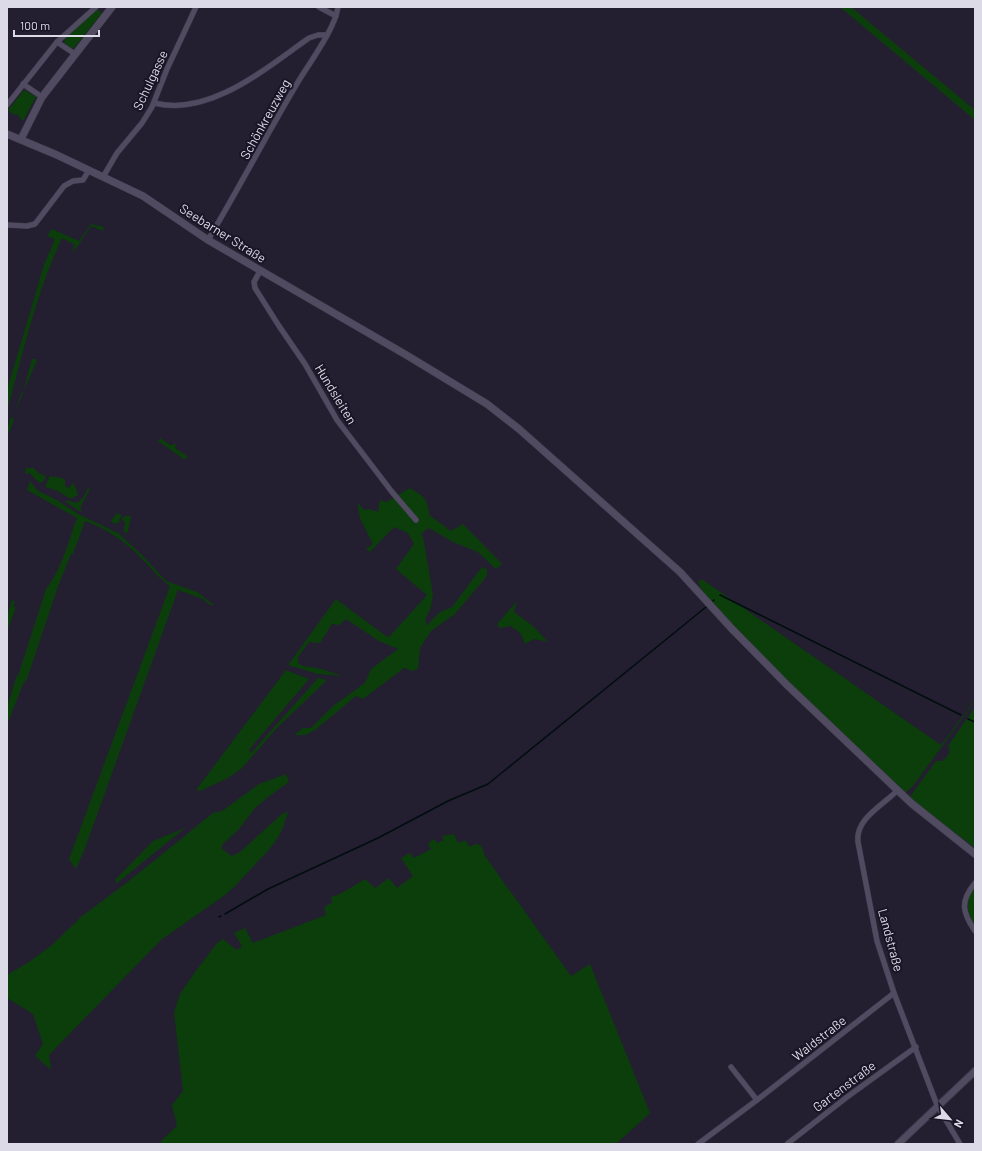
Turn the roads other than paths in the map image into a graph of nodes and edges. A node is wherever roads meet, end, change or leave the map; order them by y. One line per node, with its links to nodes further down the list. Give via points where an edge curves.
1 (96, 7): 8 (street)
2 (112, 7): 9 (main road)
3 (196, 7): 12 (street, Schulgasse)
4 (319, 7): 6 (street)
5 (338, 7): 6 (street, Schönkreuzweg)
6 (336, 16): 7 (street, Schönkreuzweg)
7 (326, 35): 12 (street, via 309,38 235,89 191,105 170,106); 19 (street, Schönkreuzweg)
8 (57, 42): 9 (street); 10 (street)
9 (75, 54): 11 (main road)
10 (23, 84): 11 (street); 13 (street)
11 (42, 98): 15 (main road)
12 (154, 103): 17 (street, Schulgasse, via 142,124 117,153)
13 (7, 105)
14 (7, 134): 15 (main road, Seebarner Straße)
15 (21, 139): 16 (main road, Seebarner Straße)
16 (89, 170): 17 (main road, Seebarner Straße); 18 (street, via 83,180 73,181 64,186 35,224)
17 (103, 177): 19 (main road, Seebarner Straße, via 149,200)
18 (7, 226)
19 (208, 240): 20 (main road, Seebarner Straße)
20 (260, 271): 21 (street, Hundsleiten, via 254,282 256,288 305,364 337,420); 22 (main road, Seebarner Straße, via 470,392 504,417 680,572 787,685)
21 (416, 520)
22 (898, 790): 23 (main road, Seebarner Straße, via 926,816); 26 (street, Landstraße, via 864,820 858,829 857,838 877,940)
23 (975, 854)
24 (975, 883): 25 (street, via 966,895 964,904 966,916)
25 (975, 931)
26 (894, 993): 27 (street, Landstraße); 30 (street, Waldstraße)
27 (916, 1047): 31 (street, Landstraße); 33 (street, Gartenstraße)
28 (731, 1067): 30 (street)
29 (975, 1071): 31 (street)
30 (757, 1100): 32 (street, Waldstraße)
31 (937, 1105): 34 (street); 35 (street, Landstraße)
32 (698, 1144)
33 (787, 1144)
34 (898, 1144)
35 (960, 1144)

